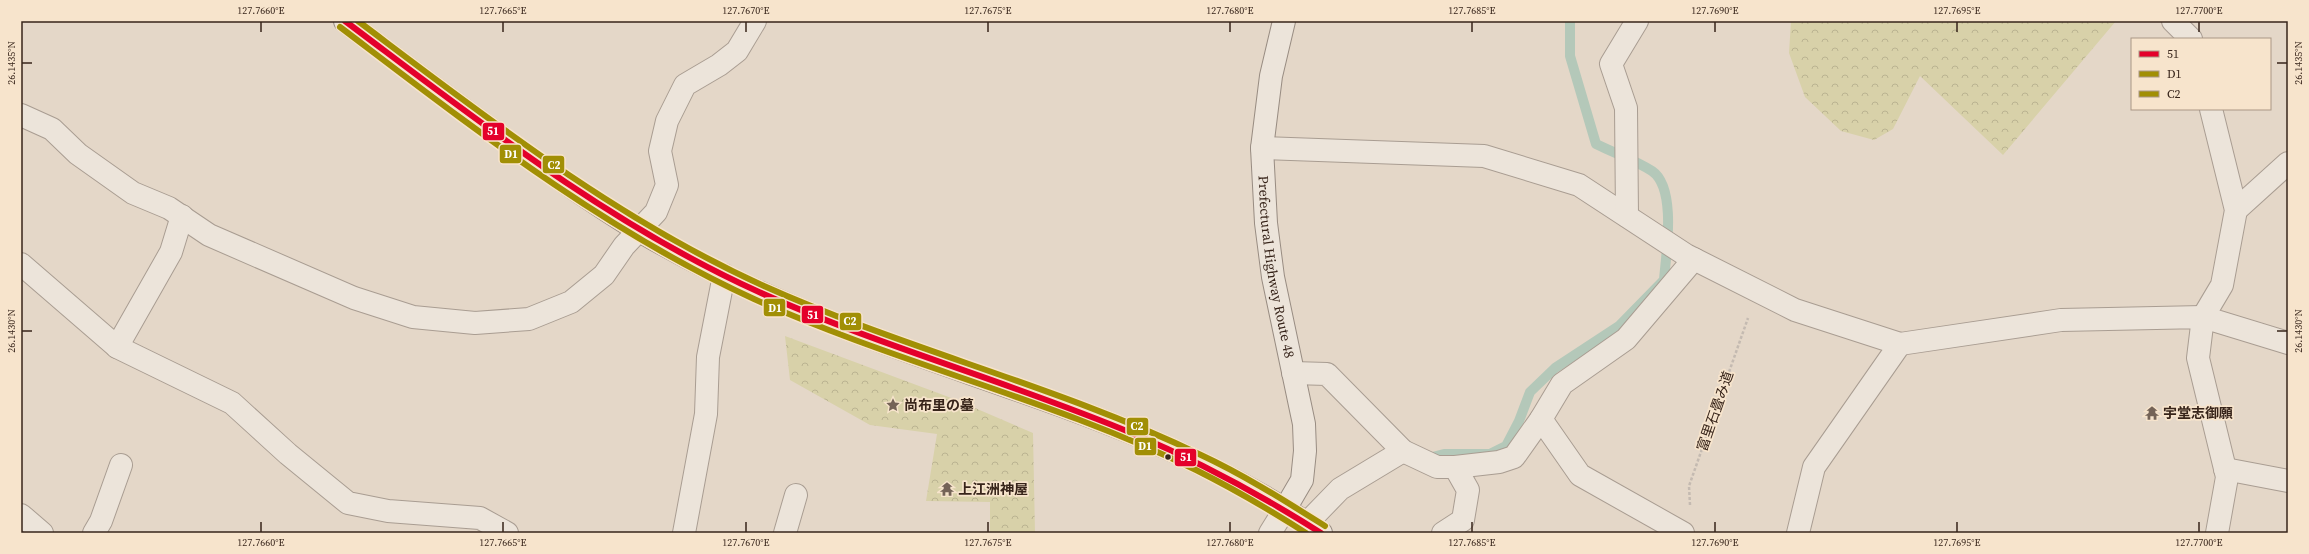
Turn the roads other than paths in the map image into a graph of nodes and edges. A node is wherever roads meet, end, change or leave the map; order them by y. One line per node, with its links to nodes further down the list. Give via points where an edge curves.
1 (345, 21): 14 (street, via 558,178)
2 (755, 21): 14 (street, via 737,51 719,66 685,85 666,121 660,151 666,185 656,212)
3 (1284, 21): 9 (street, Prefectural Highway Route 48, via 1271,76)
4 (1637, 21): 13 (street, via 1611,64 1626,108)
5 (2173, 21): 6 (street)
6 (2190, 38)
7 (2211, 110): 11 (street)
8 (21, 115): 12 (street, via 52,129 78,154 132,193)
9 (1262, 148): 13 (street, via 1484,156 1580,185); 22 (street, Prefectural Highway Route 48, via 1266,223 1273,277)
10 (2288, 163): 11 (street)
11 (2236, 210): 18 (street, via 2222,285)
12 (182, 216): 14 (street, via 209,235 354,298 413,317 475,323 529,319 571,302 604,275 624,246); 21 (street, via 171,252)
13 (1627, 216): 15 (street)
14 (639, 231): 17 (street)
15 (1690, 257): 19 (street, via 1795,310); 23 (street, via 1626,339 1562,384)
16 (21, 264): 21 (street)
17 (724, 275): 30 (street, via 800,310 872,338 1163,445 1252,490); 36 (street, via 708,357 706,414)
18 (2203, 317): 19 (street, via 2061,320); 20 (street); 27 (street, via 2198,358)
19 (1900, 344): 41 (street, via 1814,467)
20 (2288, 344)
21 (116, 347): 35 (street, via 232,403 288,454 348,503 388,510 480,518)
22 (1293, 372): 24 (street, via 1327,374); 30 (street, Prefectural Highway Route 48, via 1304,424 1305,452 1302,480)
23 (1541, 419): 26 (street, via 1514,457 1499,462); 40 (street, via 1580,475)
24 (1404, 452): 26 (street); 32 (street, via 1340,489)
25 (121, 465): 34 (street)
26 (1446, 467): 39 (street, via 1468,490 1463,520)
27 (2225, 469): 28 (street); 42 (street, via 2227,477)
28 (2288, 481)
29 (796, 496): 37 (street)
30 (1285, 510): 32 (street); 38 (street, Prefectural Highway Route 48)
31 (21, 515): 33 (street)
32 (1314, 528)
33 (42, 533)
34 (94, 533)
35 (507, 533)
36 (684, 533)
37 (785, 533)
38 (1270, 533)
39 (1443, 533)
40 (1683, 533)
41 (1798, 533)
42 (2217, 533)

